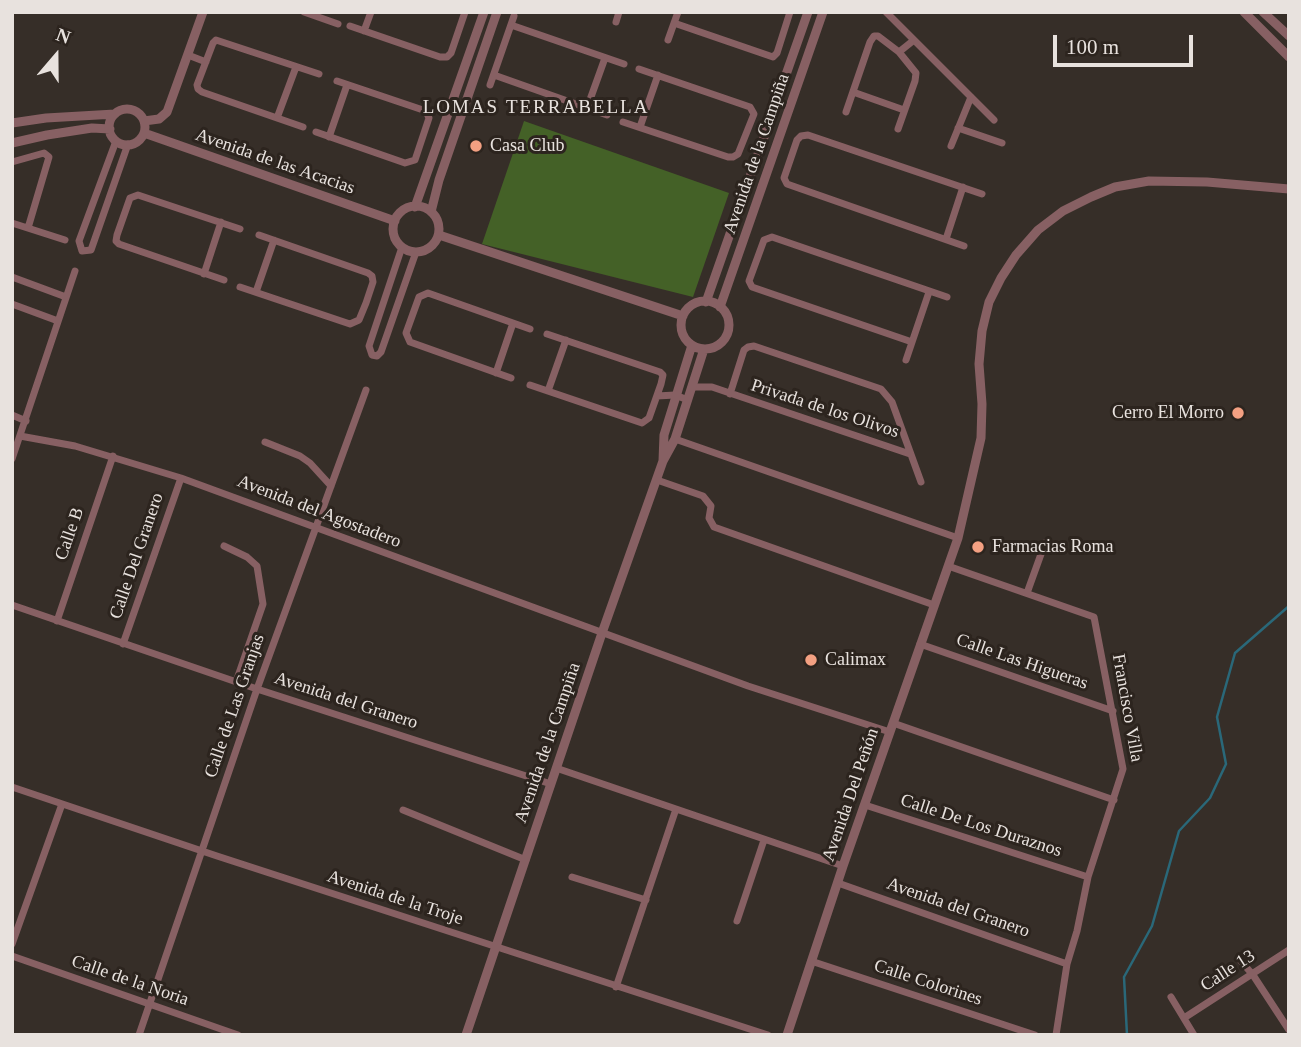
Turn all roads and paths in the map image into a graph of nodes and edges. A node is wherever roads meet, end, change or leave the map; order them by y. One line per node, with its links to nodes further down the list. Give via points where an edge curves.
1 (202, 12): 33 (street)
2 (304, 12): 15 (street)
3 (371, 12): 22 (street)
4 (465, 12): 24 (street)
5 (484, 12): 29 (street)
6 (496, 12): 30 (street)
7 (619, 12): 17 (street)
8 (678, 12): 18 (street)
9 (790, 12): 23 (street)
10 (807, 12): 26 (street, Avenida de la Campiña)
11 (823, 12): 75 (street, Avenida de la Campiña)
12 (886, 12): 28 (street)
13 (1244, 12): 34 (street)
14 (1264, 12): 25 (street)
15 (313, 14): 19 (street)
16 (514, 16): 20 (street)
17 (616, 22)
18 (674, 23): 23 (street, via 773,57); 27 (street)
19 (338, 24)
20 (511, 25): 31 (street); 35 (street)
21 (350, 26): 22 (street)
22 (364, 31): 24 (street, via 440,57 451,53)
23 (783, 34): 26 (street)
24 (458, 35): 29 (street)
25 (1289, 36)
26 (798, 38): 69 (street, Avenida de la Campiña)
27 (668, 40)
28 (914, 40): 32 (street); 47 (street)
29 (474, 41): 73 (street)
30 (485, 46): 31 (street); 84 (street)
31 (502, 52): 41 (street)
32 (899, 52): 46 (street, via 883,37 874,37); 49 (street, via 916,73)
33 (188, 55): 36 (street); 55 (street, via 167,112)
34 (1289, 57)
35 (605, 58): 37 (street); 48 (street)
36 (206, 62): 38 (street, via 218,40); 53 (street, via 199,91)
37 (624, 64)
38 (296, 67): 40 (street); 53 (street)
39 (639, 69): 42 (street)
40 (319, 74)
41 (494, 75): 45 (street); 48 (street)
42 (658, 75): 59 (street); 65 (street, via 750,107 754,114)
43 (337, 81): 44 (street)
44 (347, 85): 66 (street); 67 (street, via 426,111 429,118)
45 (490, 85)
46 (853, 92): 49 (street); 50 (street)
47 (971, 97): 54 (street); 61 (street)
48 (587, 108): 52 (street)
49 (904, 110): 60 (street)
50 (846, 112)
51 (115, 114): 55 (street, via 134,110); 57 (street); 62 (street)
52 (607, 115)
53 (277, 118): 58 (street)
54 (994, 120)
55 (144, 121): 64 (street)
56 (623, 122): 59 (street)
57 (12, 123)
58 (303, 127)
59 (640, 127): 65 (street, via 728,157 738,154)
60 (898, 128)
61 (958, 128): 71 (street); 74 (street)
62 (110, 129): 68 (street); 70 (street, via 92,128)
63 (316, 132): 66 (street)
64 (144, 133): 72 (street); 86 (street, Avenida de las Acacias)
65 (746, 134): 69 (street)
66 (329, 137): 67 (street, via 405,163 415,160)
67 (422, 139): 73 (street)
68 (116, 141): 72 (street); 85 (street, via 79,241 82,251 91,250)
69 (762, 142): 81 (street, Avenida de la Campiña)
70 (13, 143): 77 (street)
71 (1002, 143)
72 (128, 144): 85 (street)
73 (438, 144): 83 (street)
74 (951, 146)
75 (775, 151): 76 (street); 82 (street, Avenida de la Campiña)
76 (791, 157): 78 (street, via 797,140 808,135); 93 (street, via 784,178 787,184)
77 (15, 161): 89 (street, via 44,153 49,156)
78 (963, 187): 80 (street); 93 (street)
79 (1289, 189): 156 (street, Avenida Del Peñón, via 1137,183 1091,197 1038,230 1016,254 989,302 979,364 981,438)
80 (982, 194)
81 (744, 195): 82 (street); 110 (street, Avenida de la Campiña)
82 (757, 199): 99 (street, Avenida de la Campiña)
83 (415, 207): 84 (street); 86 (street, via 405,209)
84 (431, 212): 92 (street)
85 (114, 215): 87 (street, via 138,195); 102 (street, via 119,244)
86 (395, 221): 97 (street, via 394,235)
87 (221, 222): 90 (street); 102 (street)
88 (12, 223): 89 (street)
89 (28, 228): 94 (street)
90 (240, 229)
91 (259, 234): 95 (street)
92 (439, 235): 98 (street, via 430,247); 116 (street)
93 (946, 239): 96 (street)
94 (65, 240)
95 (274, 240): 106 (street); 111 (street, via 373,276)
96 (964, 246)
97 (402, 247): 98 (street); 114 (street)
98 (416, 252): 115 (street)
99 (738, 254): 100 (street); 113 (street, Avenida de la Campiña)
100 (756, 259): 107 (street, via 764,240 772,237); 123 (street, via 749,281 752,287)
101 (75, 271): 108 (street)
102 (204, 274): 104 (street)
103 (12, 277): 108 (street)
104 (224, 280)
105 (240, 287): 106 (street)
106 (256, 292): 111 (street, via 350,324 359,320)
107 (929, 292): 109 (street); 123 (street)
108 (66, 297): 118 (street)
109 (947, 297)
110 (706, 302): 113 (street); 116 (street, via 692,305)
111 (366, 303): 114 (street)
112 (12, 304): 118 (street)
113 (720, 307): 125 (street, via 727,316 727,333 716,347)
114 (382, 308): 115 (street, via 369,346 375,356 381,352)
115 (395, 312): 117 (street)
116 (683, 316): 124 (street, via 682,332)
117 (411, 318): 119 (street, via 419,297 428,293); 127 (street, via 406,333 410,342)
118 (58, 321): 142 (street)
119 (513, 323): 120 (street); 127 (street)
120 (530, 329)
121 (547, 334): 122 (street)
122 (566, 340): 130 (street, via 660,372); 135 (street)
123 (912, 342): 126 (street)
124 (692, 345): 125 (street); 136 (street, Avenida de la Campiña)
125 (704, 349): 128 (street, Avenida de la Campiña)
126 (906, 360)
127 (496, 373): 129 (street)
128 (696, 376): 132 (street, Avenida de la Campiña); 133 (street, Privada de los Olivos)
129 (511, 378)
130 (661, 384): 136 (street); 138 (street)
131 (530, 385): 135 (street)
132 (692, 387): 133 (street, Privada de los Olivos); 139 (street, Avenida de la Campiña)
133 (712, 387): 137 (street, Privada de los Olivos)
134 (366, 390): 154 (street, Calle de Las Granjas)
135 (548, 391): 138 (street, via 642,423)
136 (674, 394): 138 (street); 139 (street); 141 (street, Avenida de la Campiña)
137 (730, 394): 147 (street, Privada de los Olivos); 147 (street, Privada de los Olivos, via 744,350 754,346 881,389 892,402)
138 (659, 396)
139 (688, 400): 143 (street, Avenida de la Campiña)
140 (12, 415): 142 (street)
141 (669, 419): 143 (street); 150 (street, Avenida de la Campiña)
142 (26, 421): 144 (street)
143 (680, 423): 145 (street, Avenida de la Campiña)
144 (20, 436): 148 (street, Avenida del Agostadero); 149 (street)
145 (675, 439): 150 (street, Avenida de la Campiña); 156 (street)
146 (265, 442): 154 (street, via 310,463)
147 (910, 454): 153 (street, Privada de los Olivos)
148 (113, 456): 151 (street, Avenida del Agostadero); 163 (street, Calle B)
149 (12, 459)
150 (663, 461): 152 (street, Avenida de la Campiña)
151 (181, 478): 155 (street, Avenida del Agostadero); 165 (street, Calle Del Granero)
152 (657, 480): 162 (street, via 703,496 714,527); 164 (street, Avenida de la Campiña)
153 (921, 482)
154 (331, 486): 155 (street, Calle de Las Granjas)
155 (314, 528): 164 (street, Avenida del Agostadero); 168 (street, Calle de Las Granjas)
156 (958, 538): 159 (street, Avenida Del Peñón)
157 (1045, 543): 160 (street)
158 (223, 546): 167 (street, via 257,566 263,604)
159 (948, 566): 160 (street, Francisco Villa); 162 (street, Avenida Del Peñón)
160 (1027, 593): 169 (street, Francisco Villa, via 1094,617)
161 (12, 605): 163 (street, Avenida del Granero)
162 (934, 605): 166 (street, Avenida Del Peñón)
163 (57, 621): 165 (street, Avenida del Granero)
164 (602, 633): 170 (street, via 748,686); 171 (street, Avenida de la Campiña)
165 (123, 644): 167 (street, Avenida del Granero)
166 (920, 644): 169 (street, Calle Las Higueras); 170 (street, Avenida Del Peñón)
167 (236, 682): 168 (street, Avenida del Granero)
168 (257, 689): 172 (street, Avenida del Granero); 180 (street, Calle de Las Granjas)
169 (1113, 711): 174 (street, Francisco Villa, via 1123,769)
170 (891, 727): 174 (street); 176 (street, Avenida Del Peñón)
171 (556, 768): 172 (street, Avenida de la Campiña); 177 (street)
172 (551, 784): 181 (street, Avenida de la Campiña)
173 (12, 787): 175 (street, Avenida de la Troje)
174 (1114, 800): 184 (street, Francisco Villa)
175 (62, 804): 180 (street, Avenida de la Troje); 188 (street)
176 (865, 805): 182 (street, Avenida Del Peñón); 184 (street, Calle De Los Duraznos)
177 (676, 809): 179 (street); 186 (street)
178 (402, 810): 181 (street)
179 (764, 839): 182 (street); 187 (street)
180 (202, 852): 189 (street, Avenida de la Troje); 198 (street, Calle de Las Granjas)
181 (526, 859): 189 (street, Avenida de la Campiña)
182 (843, 866): 185 (street, Avenida Del Peñón)
183 (572, 877): 186 (street)
184 (1088, 877): 194 (street, Francisco Villa)
185 (838, 883): 193 (street, Avenida Del Peñón); 194 (street, Avenida del Granero)
186 (646, 900): 196 (street)
187 (737, 921)
188 (12, 944)
189 (496, 947): 196 (street, Avenida de la Troje); 203 (street, Avenida de la Campiña)
190 (1289, 950): 195 (street, Calle 13)
191 (12, 956): 198 (street, Calle de la Noria)
192 (1240, 960): 195 (street)
193 (811, 961): 205 (street, Avenida Del Peñón); 206 (street, Calle Colorines)
194 (1067, 964): 207 (street, Francisco Villa)
195 (1253, 975): 199 (street, Calle 13); 200 (street)
196 (616, 987): 204 (street, Avenida de la Troje)
197 (1171, 996): 199 (street)
198 (149, 1004): 201 (street, Calle de Las Granjas); 202 (street, Calle de la Noria)
199 (1184, 1018): 208 (street)
200 (1289, 1030)
201 (139, 1035)
202 (238, 1035)
203 (466, 1035)
204 (768, 1035)
205 (787, 1035)
206 (1035, 1035)
207 (1056, 1035)
208 (1194, 1035)

